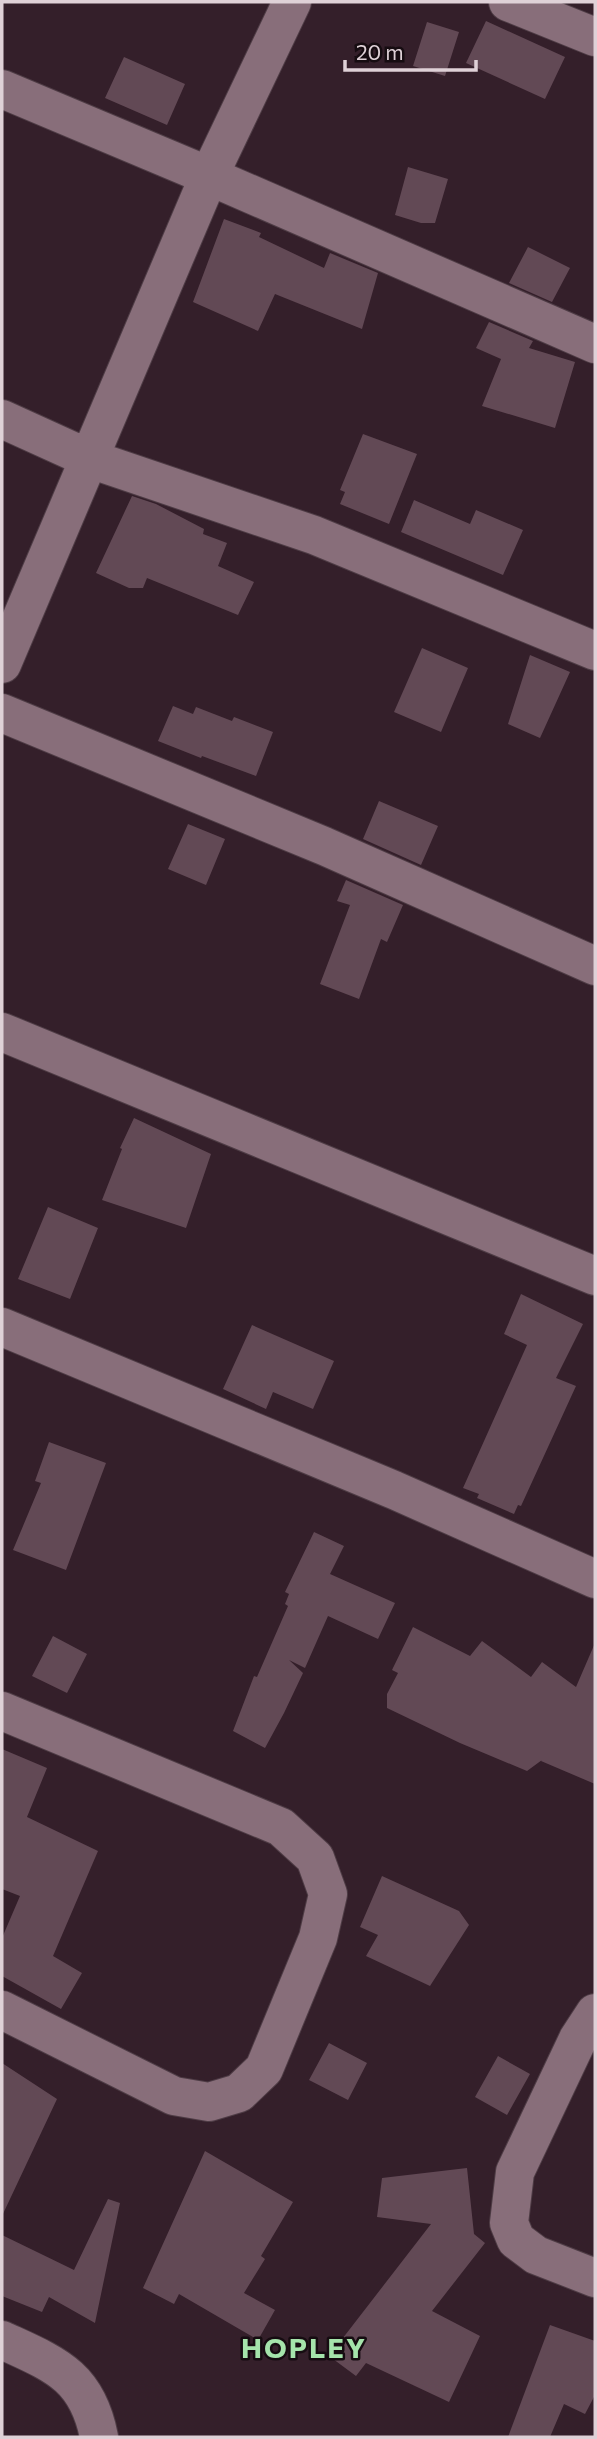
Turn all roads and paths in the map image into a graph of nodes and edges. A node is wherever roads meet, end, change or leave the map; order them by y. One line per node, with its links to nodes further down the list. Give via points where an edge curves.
1 (292, 2): 5 (street)
2 (508, 2): 3 (street)
3 (595, 37)
4 (2, 89): 5 (street)
5 (209, 176): 6 (street); 8 (street)
6 (595, 344)
7 (2, 419): 8 (street)
8 (90, 459): 9 (street, via 314,535); 10 (street)
9 (595, 651)
10 (2, 664)
11 (2, 713): 12 (street, via 324,846)
12 (595, 966)
13 (2, 1032): 14 (street)
14 (595, 1276)
15 (2, 1327): 16 (street, via 369,1479)
16 (595, 1579)
17 (2, 1711): 18 (street, via 281,1827 315,1858 328,1895 318,1938 264,2069 239,2093 209,2102 174,2096)
18 (2, 2010)
19 (595, 2013): 20 (street, via 578,2039 515,2172 509,2223 516,2240 536,2255)
20 (595, 2278)
21 (2, 2340): 22 (street, via 54,2364 83,2392)
22 (99, 2437)

